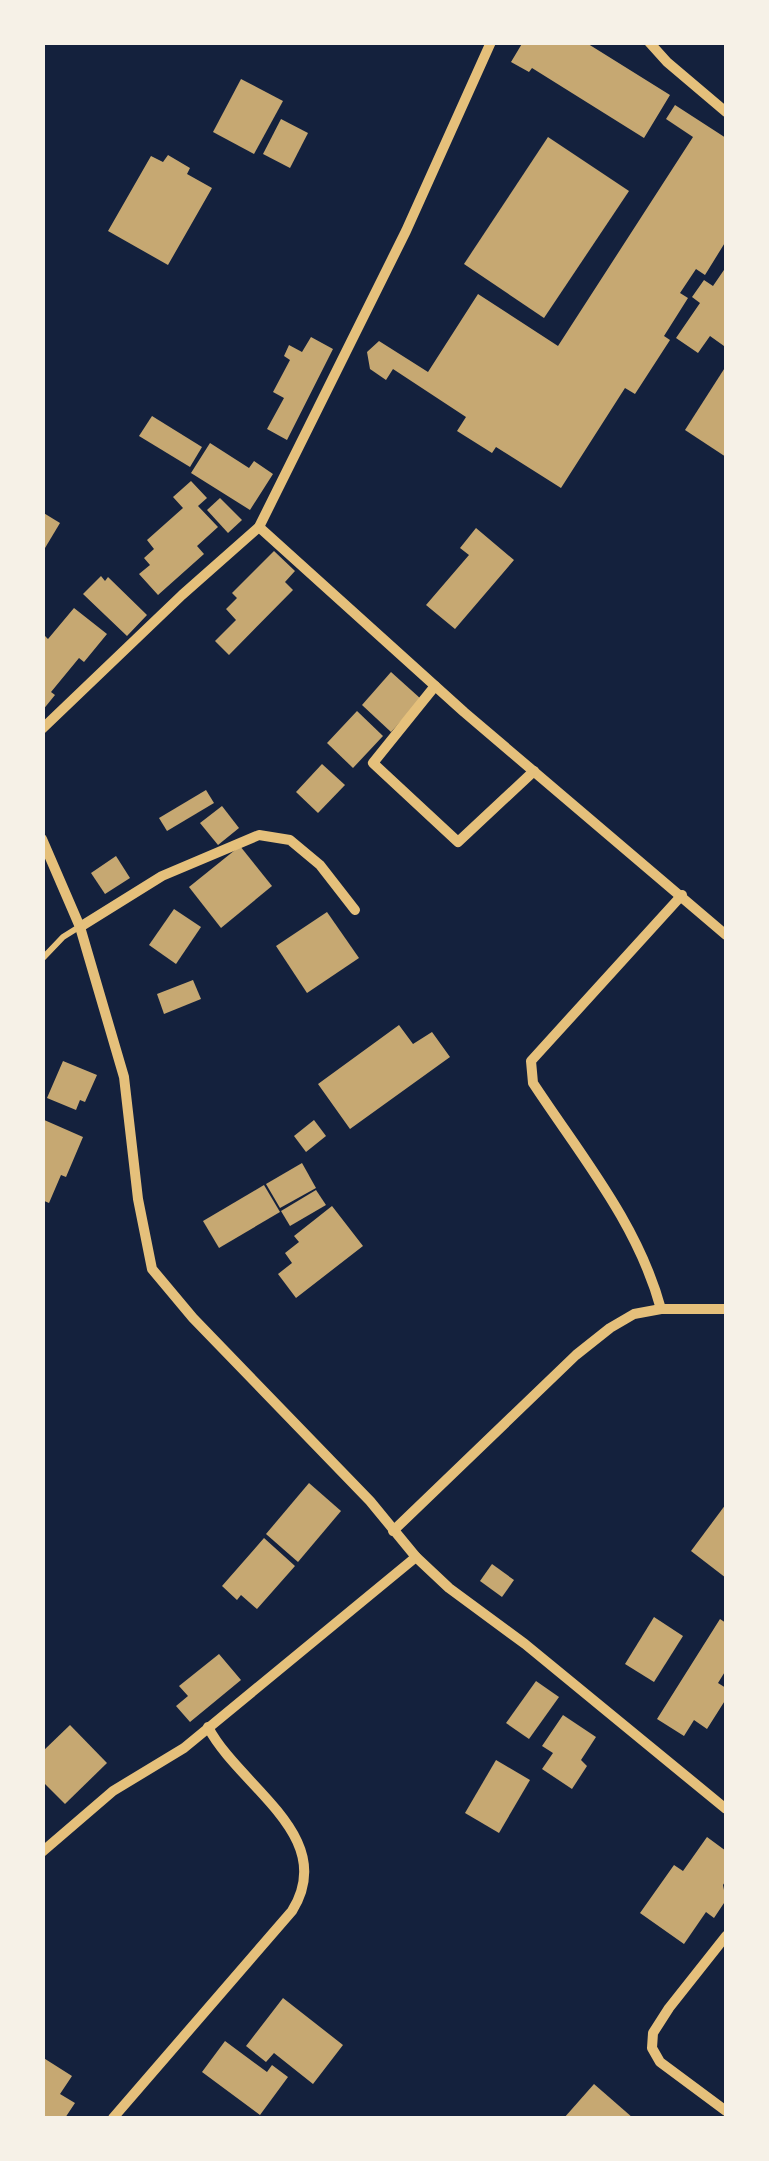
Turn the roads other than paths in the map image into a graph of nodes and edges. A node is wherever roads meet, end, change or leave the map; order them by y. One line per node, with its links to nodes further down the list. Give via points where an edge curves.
1 (491, 42): 4 (street)
2 (649, 42): 3 (street)
3 (726, 112)
4 (259, 527): 5 (street); 6 (street)
5 (434, 686): 7 (street); 7 (street, via 373,762 458,842)
6 (42, 729)
7 (534, 771): 9 (street)
8 (42, 839): 11 (street)
9 (682, 895): 12 (street); 14 (street, via 531,1061 533,1083 634,1234)
10 (356, 910): 11 (street, via 290,840 259,835 162,876)
11 (80, 926): 13 (lane); 16 (street, via 124,1077 152,1269)
12 (726, 935)
13 (42, 959)
14 (661, 1309): 15 (street); 16 (street, via 634,1314 576,1355)
15 (726, 1310)
16 (393, 1531): 17 (street)
17 (416, 1557): 18 (street); 19 (street)
18 (208, 1728): 20 (street, via 113,1791); 23 (street, via 290,1828 305,1854 304,1892)
19 (726, 1809)
20 (42, 1852)
21 (726, 1936): 22 (street, via 661,2020 652,2048 660,2062)
22 (726, 2110)
23 (113, 2118)

